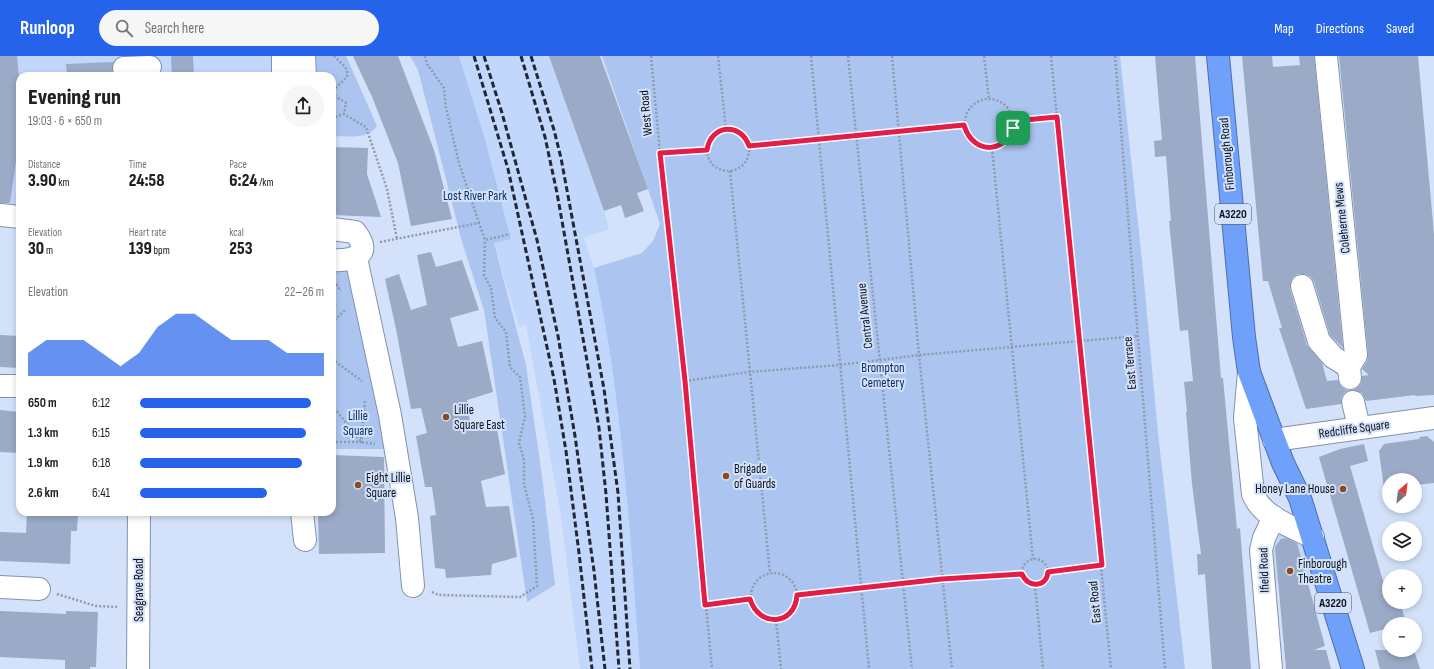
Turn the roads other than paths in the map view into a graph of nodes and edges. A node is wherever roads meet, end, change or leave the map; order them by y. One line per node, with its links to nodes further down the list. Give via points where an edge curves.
1 (283, 56): 7 (street)
2 (304, 56): 8 (street)
3 (1218, 56): 15 (highway, Finborough Road / A3220)
4 (1326, 56): 14 (street, Coleherne Mews, via 1356,355 1349,372 1319,341)
5 (150, 66): 6 (street)
6 (124, 68)
7 (283, 72)
8 (305, 72)
9 (0, 215): 10 (street)
10 (16, 217)
11 (336, 230): 12 (street, via 355,232 360,238)
12 (359, 252): 13 (street, via 347,260); 27 (street, via 365,300 390,415 407,518)
13 (336, 260)
14 (1302, 286)
15 (1249, 372): 21 (highway, Finborough Road / A3220); 24 (street, Finborough Road, via 1245,418 1253,494 1256,502)
16 (0, 386): 17 (street)
17 (16, 386)
18 (1353, 402): 20 (street)
19 (1434, 418): 20 (street, Redcliffe Square)
20 (1359, 427): 21 (street, Redcliffe Square)
21 (1274, 440): 25 (highway, Finborough Road / A3220, via 1300,498)
22 (139, 516): 30 (street, Seagrave Road)
23 (302, 516): 26 (street)
24 (1274, 517): 25 (street); 31 (street, Ifield Road, via 1261,550)
25 (1313, 537): 32 (highway, Finborough Road / A3220)
26 (304, 540)
27 (413, 586)
28 (0, 587): 29 (street)
29 (47, 591)
30 (138, 669)
31 (1271, 669)
32 (1353, 669)

